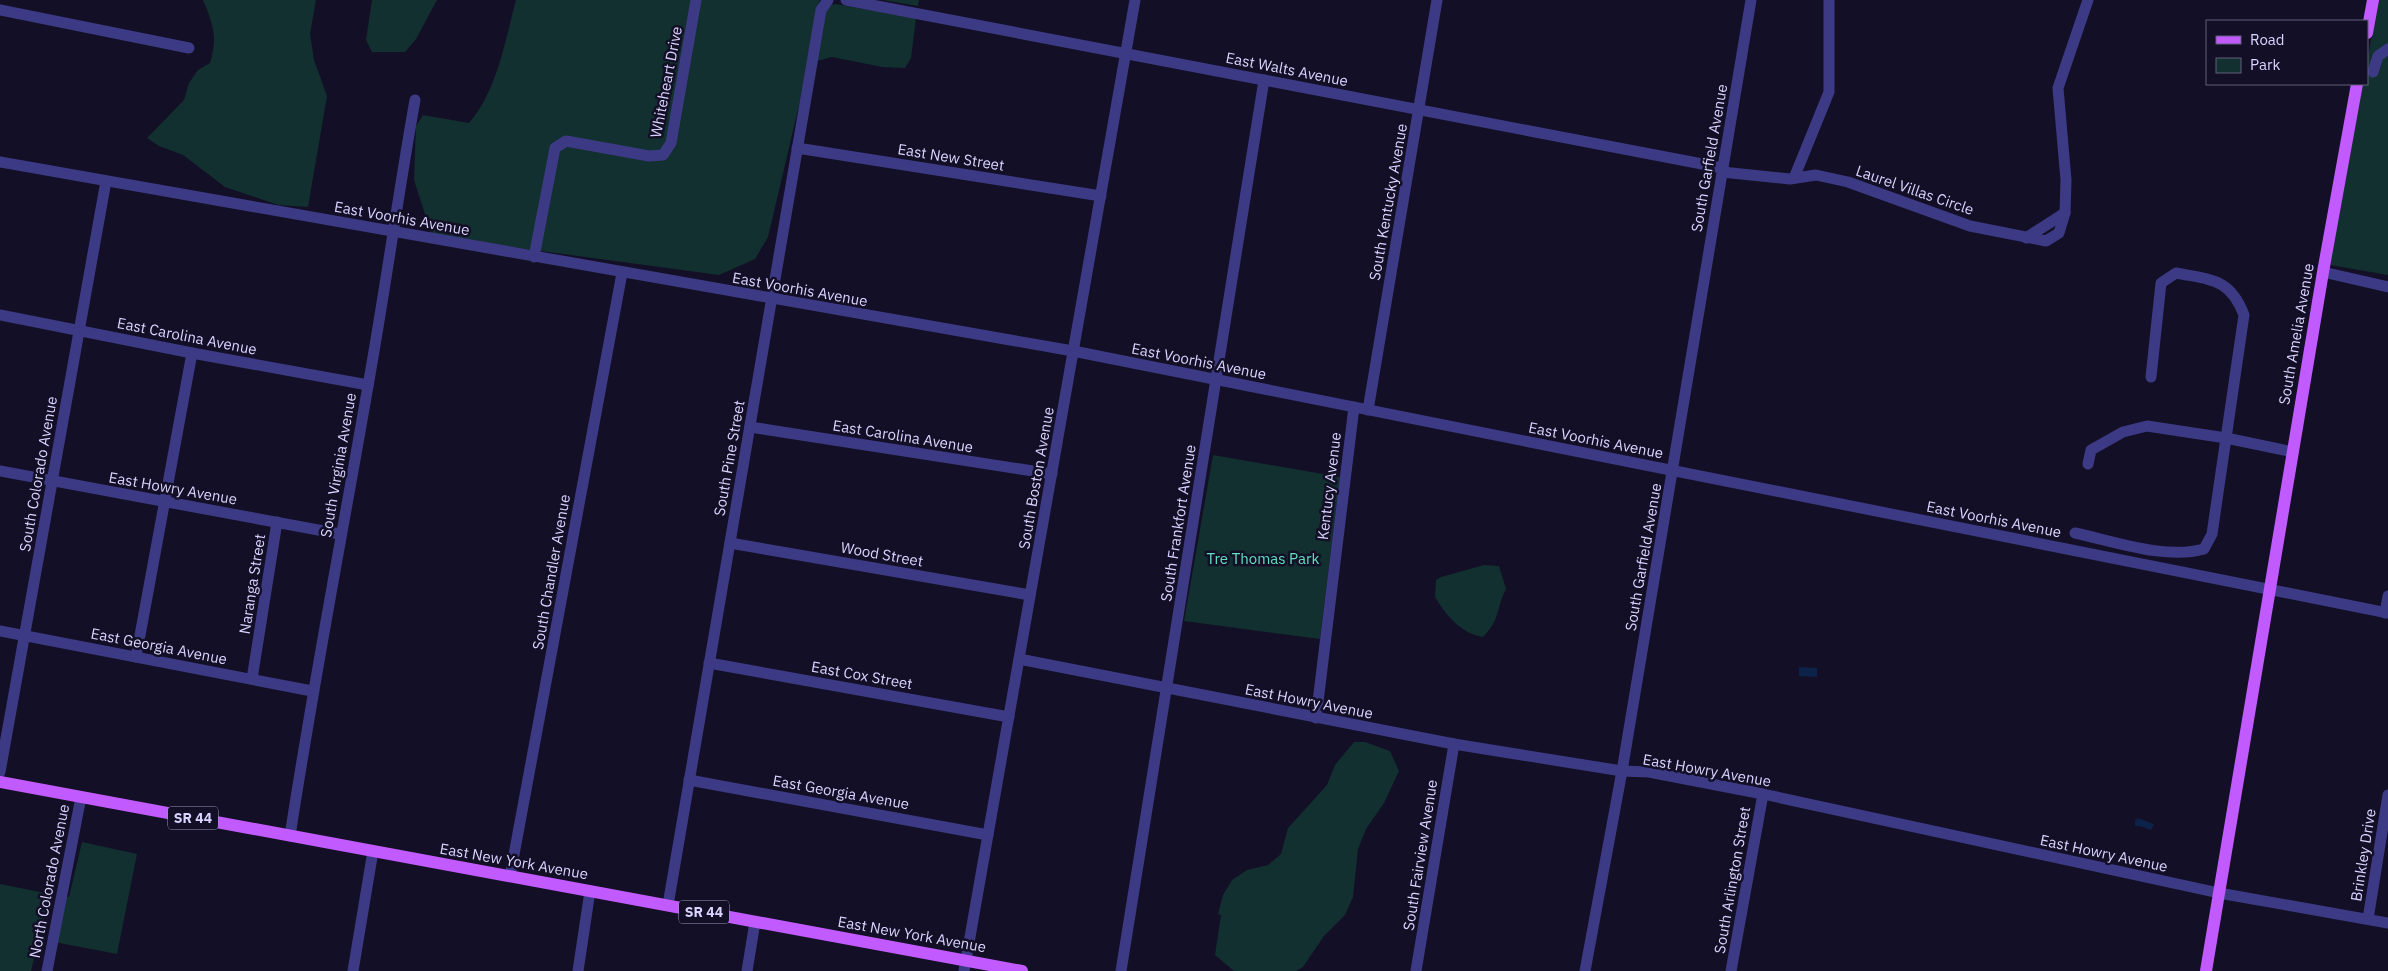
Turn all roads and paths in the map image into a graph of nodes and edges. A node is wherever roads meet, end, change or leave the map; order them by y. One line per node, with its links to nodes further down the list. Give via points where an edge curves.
1 (696, 0): 27 (street, Whiteheart Drive, via 671,143 663,155 649,156 566,141 555,148)
2 (828, 0): 20 (street, South Pine Street, via 821,10)
3 (846, 0): 14 (street, East Walts Avenue)
4 (1135, 0): 14 (street, South Boston Avenue)
5 (1438, 0): 19 (street, South Kentucky Avenue)
6 (1752, 0): 22 (street, South Garfield Avenue)
7 (1829, 0): 23 (street, via 1829,92)
8 (2088, 0): 23 (street, Laurel Villas Circle, via 2058,88 2065,213 2062,228 2054,238 2046,241 1970,226 1848,182 1816,175)
9 (2373, 0): 11 (main road)
10 (0, 10): 12 (street)
11 (2368, 28)
12 (189, 48)
13 (2388, 49): 15 (street, via 2378,56)
14 (1126, 52): 16 (street, East Walts Avenue); 25 (street, South Boston Avenue)
15 (2373, 72)
16 (1264, 80): 19 (street, East Walts Avenue); 37 (street, South Frankfort Avenue)
17 (2358, 85): 28 (main road, South Amelia Avenue)
18 (415, 100): 26 (street, South Virginia Avenue)
19 (1420, 110): 22 (street, East Walts Avenue); 40 (street, South Kentucky Avenue)
20 (797, 148): 25 (street, East New Street); 31 (street, South Pine Street)
21 (0, 162): 24 (street, East Voorhis Avenue)
22 (1722, 170): 23 (street, Laurel Villas Circle); 45 (street, South Garfield Avenue)
23 (1794, 178)
24 (106, 181): 26 (street, East Voorhis Avenue); 33 (street, South Colorado Avenue)
25 (1101, 196): 34 (street, South Boston Avenue)
26 (392, 232): 27 (street, East Voorhis Avenue); 38 (street, South Virginia Avenue)
27 (534, 257): 29 (street, East Voorhis Avenue)
28 (2323, 272): 30 (street); 43 (main road, South Amelia Avenue)
29 (622, 273): 31 (street, East Voorhis Avenue); 79 (street, South Chandler Avenue)
30 (2388, 287)
31 (771, 299): 34 (street, East Voorhis Avenue); 41 (street, South Pine Street)
32 (0, 315): 33 (street, East Carolina Avenue)
33 (79, 330): 35 (street, East Carolina Avenue); 48 (street, South Colorado Avenue)
34 (1073, 351): 37 (street, East Voorhis Avenue); 47 (street, South Boston Avenue)
35 (192, 353): 38 (street, East Carolina Avenue); 49 (street)
36 (2151, 376): 42 (street, via 2161,283 2176,273 2225,286 2237,298 2244,315)
37 (1217, 380): 39 (street, East Voorhis Avenue); 64 (street, South Frankfort Avenue)
38 (368, 385): 52 (street, South Virginia Avenue)
39 (1354, 407): 40 (street, East Voorhis Avenue); 67 (street, Kentucy Avenue)
40 (1368, 410): 45 (street, East Voorhis Avenue)
41 (750, 427): 47 (street, East Carolina Avenue); 53 (street, South Pine Street)
42 (2226, 438): 43 (street); 44 (street, via 2147,426 2123,432 2091,450); 51 (street, via 2212,534 2204,549 2179,553 2154,550)
43 (2293, 452): 54 (main road, South Amelia Avenue)
44 (2088, 464)
45 (1672, 470): 54 (street, East Voorhis Avenue); 69 (street, South Garfield Avenue)
46 (0, 472): 48 (street, East Howry Avenue)
47 (1052, 474): 55 (street, South Boston Avenue)
48 (52, 481): 49 (street, East Howry Avenue); 59 (street, South Colorado Avenue)
49 (164, 501): 50 (street, East Howry Avenue); 60 (street)
50 (277, 522): 52 (street, East Howry Avenue); 63 (street, Naranga Street)
51 (2076, 533)
52 (340, 534): 65 (street, South Virginia Avenue)
53 (730, 544): 55 (street, Wood Street); 62 (street, South Pine Street)
54 (2270, 590): 57 (street, East Voorhis Avenue); 81 (main road, South Amelia Avenue)
55 (1030, 595): 61 (street, South Boston Avenue)
56 (2388, 596): 57 (street)
57 (2387, 613)
58 (0, 631): 59 (street, East Georgia Avenue)
59 (24, 636): 60 (street, East Georgia Avenue); 70 (street, South Colorado Avenue)
60 (136, 657): 63 (street, East Georgia Avenue)
61 (1019, 659): 64 (street, East Howry Avenue); 66 (street, South Boston Avenue)
62 (709, 663): 66 (street, East Cox Street); 71 (street, South Pine Street)
63 (252, 680): 65 (street, East Georgia Avenue)
64 (1167, 688): 67 (street, East Howry Avenue); 92 (street, South Frankfort Avenue)
65 (312, 691): 77 (street, South Virginia Avenue)
66 (1009, 717): 76 (street, South Boston Avenue)
67 (1316, 718): 68 (street, East Howry Avenue)
68 (1454, 744): 69 (street, East Howry Avenue); 93 (street, South Fairview Avenue)
69 (1622, 770): 73 (street, East Howry Avenue, via 1649,772); 94 (street, South Garfield Avenue)
70 (0, 772)
71 (689, 780): 76 (street, East Georgia Avenue); 82 (street, South Pine Street)
72 (0, 782): 75 (main road, East New York Avenue / SR 44)
73 (1763, 794): 81 (street, East Howry Avenue); 95 (street, South Arlington Street)
74 (2388, 795): 83 (street, Brinkley Drive)
75 (80, 797): 77 (main road, East New York Avenue / SR 44); 87 (street, North Colorado Avenue)
76 (988, 835): 86 (street, South Boston Avenue)
77 (290, 836): 78 (main road, East New York Avenue / SR 44)
78 (373, 851): 79 (main road, East New York Avenue / SR 44); 88 (street)
79 (510, 876): 80 (main road, East New York Avenue / SR 44)
80 (590, 891): 82 (main road, East New York Avenue / SR 44); 89 (street)
81 (2219, 893): 83 (street, East Howry Avenue); 96 (main road, South Amelia Avenue)
82 (668, 906): 84 (main road, East New York Avenue / SR 44)
83 (2368, 919): 85 (street, East Howry Avenue)
84 (756, 922): 86 (main road, East New York Avenue / SR 44); 90 (street)
85 (2388, 923)
86 (965, 966): 91 (main road, East New York Avenue / SR 44)
87 (47, 971)
88 (353, 971)
89 (578, 971)
90 (747, 971)
91 (1022, 971)
92 (1121, 971)
93 (1416, 971)
94 (1586, 971)
95 (1731, 971)
96 (2206, 971)

